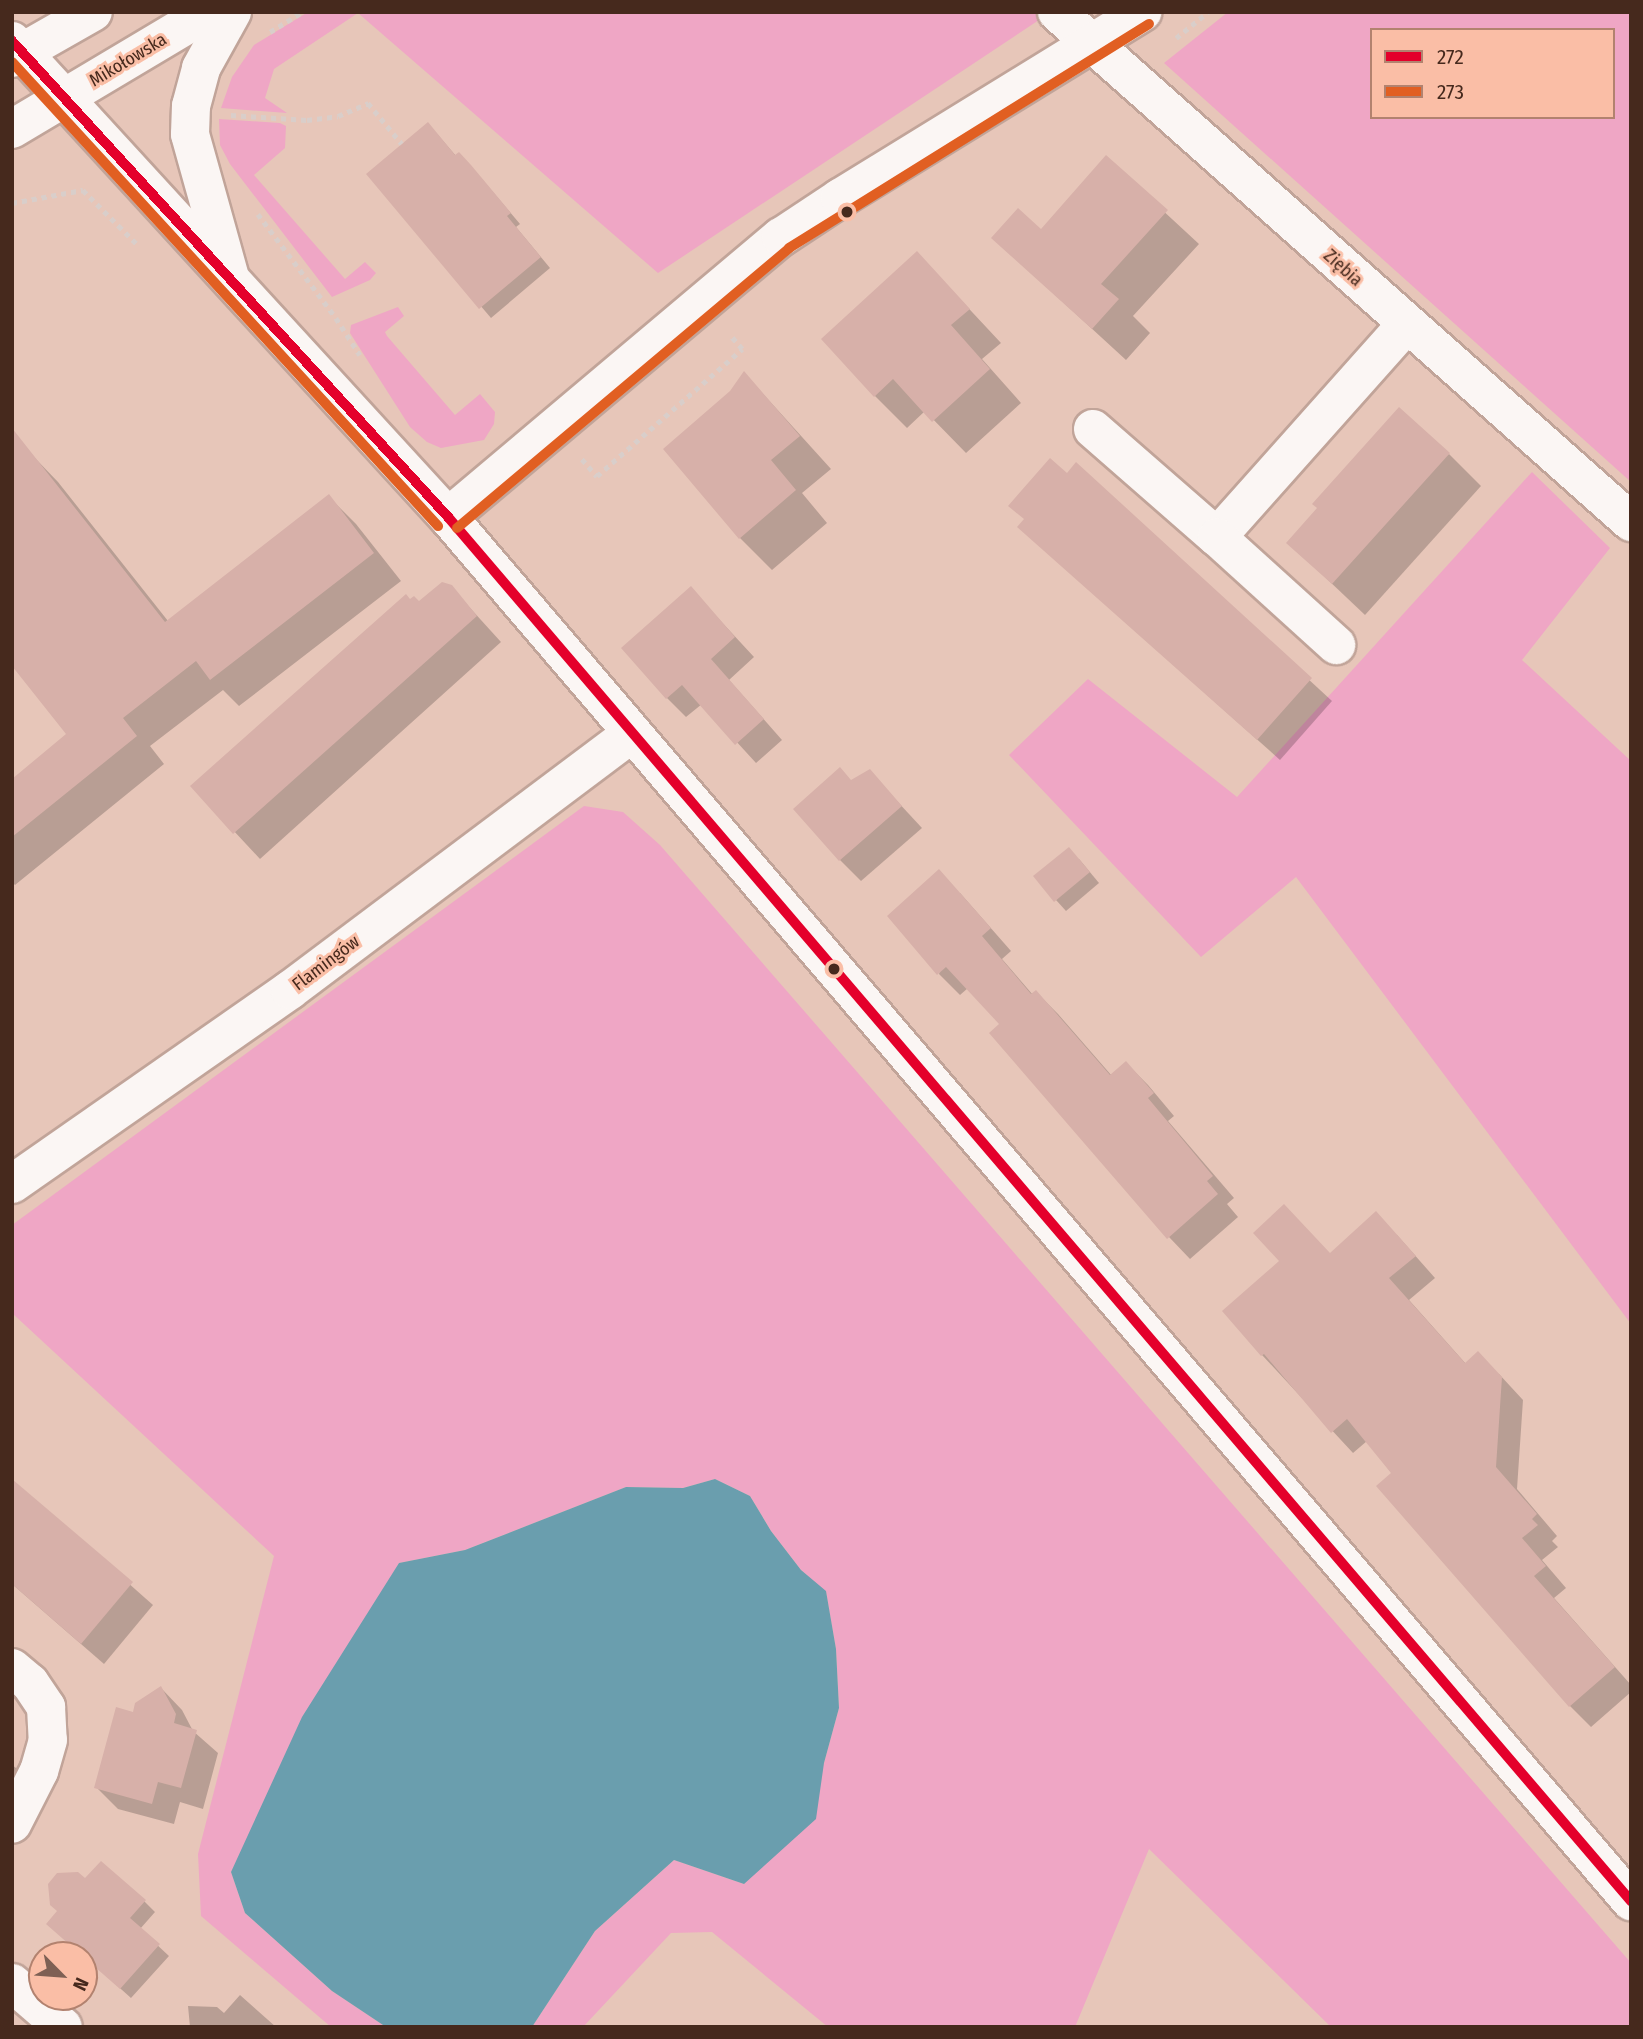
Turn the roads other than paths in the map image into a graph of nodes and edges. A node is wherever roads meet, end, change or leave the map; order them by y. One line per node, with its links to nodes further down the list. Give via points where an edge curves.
1 (93, 12): 7 (street)
2 (208, 12): 8 (street, Mikołowska)
3 (232, 12): 10 (street, via 201,68 191,106 190,134)
4 (1057, 12): 6 (street, Ziębia)
5 (1142, 12): 6 (street)
6 (1090, 44): 11 (street, Ziębia); 13 (street, via 781,237)
7 (16, 50): 8 (street)
8 (65, 97): 9 (street, Mikołowska); 10 (street)
9 (12, 129)
10 (230, 279): 13 (street)
11 (1407, 324): 14 (street, Ziębia); 15 (street)
12 (1093, 429): 15 (street)
13 (448, 517): 17 (street)
14 (1631, 522)
15 (1217, 537): 16 (street)
16 (1336, 645)
17 (632, 733): 18 (street, Flamingów, via 290,990); 21 (street)
18 (12, 1184)
19 (12, 1668): 20 (street, via 30,1683 46,1707 48,1740 39,1771)
20 (12, 1824)
21 (1631, 1901)
22 (12, 1983): 23 (street)
23 (63, 2027)

